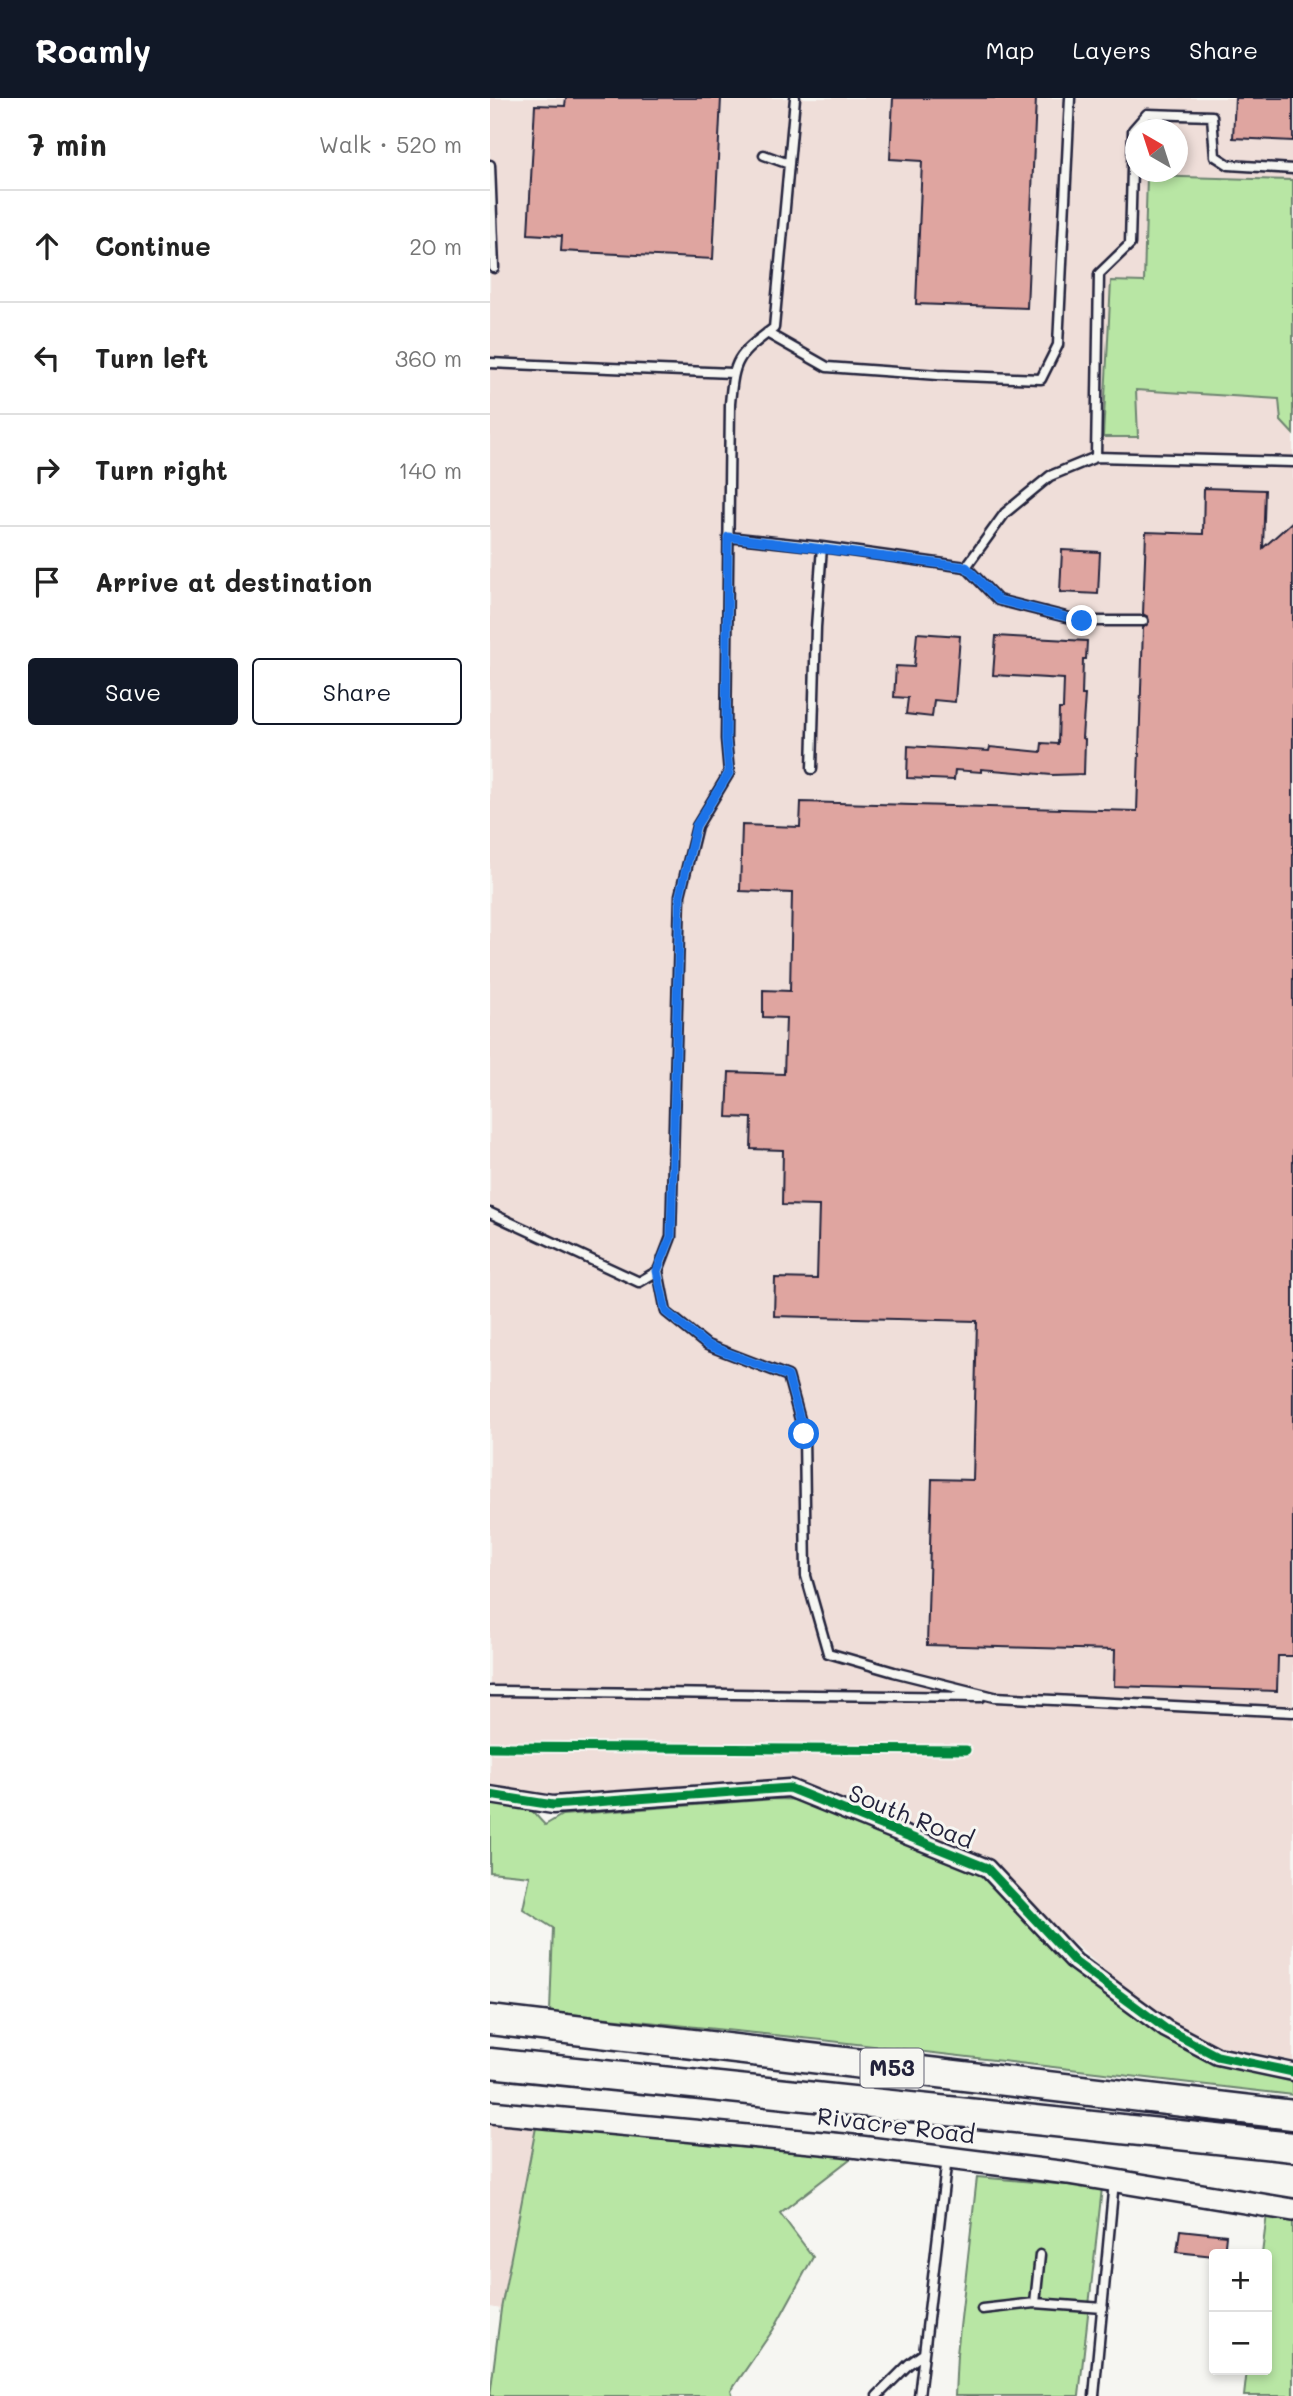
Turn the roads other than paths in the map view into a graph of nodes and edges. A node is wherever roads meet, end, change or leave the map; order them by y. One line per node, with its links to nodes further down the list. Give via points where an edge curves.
1 (795, 98): 4 (lane)
2 (1070, 98): 8 (lane, via 1058,345 1041,379 827,367)
3 (764, 155): 4 (lane)
4 (789, 163): 8 (lane, via 774,328)
5 (490, 165): 7 (lane)
6 (1293, 169): 11 (lane, via 1228,165 1215,156 1212,116 1147,114 1133,130 1130,244 1099,274)
7 (494, 268)
8 (767, 333): 10 (lane, via 743,352)
9 (490, 363): 10 (lane)
10 (732, 373): 13 (lane)
11 (1096, 457): 12 (lane); 15 (lane, via 1050,476 1005,513)
12 (1293, 462)
13 (728, 537): 14 (lane); 19 (lane, via 729,773 696,826 680,895 671,1237)
14 (821, 547): 15 (lane); 17 (lane)
15 (966, 567): 16 (lane, via 998,600 1082,621)
16 (1143, 621)
17 (812, 769)
18 (490, 1213): 19 (lane, via 639,1282)
19 (657, 1271): 21 (lane, via 666,1312 707,1345 788,1376 804,1434 806,1576 828,1653)
20 (490, 1691): 21 (lane)
21 (993, 1697): 22 (lane)
22 (1293, 1712)
23 (490, 1795): 26 (street, South Road, via 553,1805 789,1788 987,1868 1075,1962 1166,2029 1217,2056)
24 (490, 2020): 28 (highway, M53)
25 (490, 2063): 29 (highway, M53)
26 (1293, 2072)
27 (490, 2112): 30 (main road, Rivacre Road)
28 (1293, 2115)
29 (1293, 2147)
30 (947, 2158): 31 (main road, Rivacre Road); 37 (lane)
31 (1114, 2181): 32 (main road, Rivacre Road); 35 (lane)
32 (1293, 2210)
33 (1040, 2255): 34 (lane)
34 (1035, 2303): 35 (lane); 36 (lane)
35 (1103, 2308): 40 (lane)
36 (982, 2309)
37 (923, 2354): 38 (lane); 39 (lane)
38 (877, 2396)
39 (919, 2396)
40 (1094, 2396)

